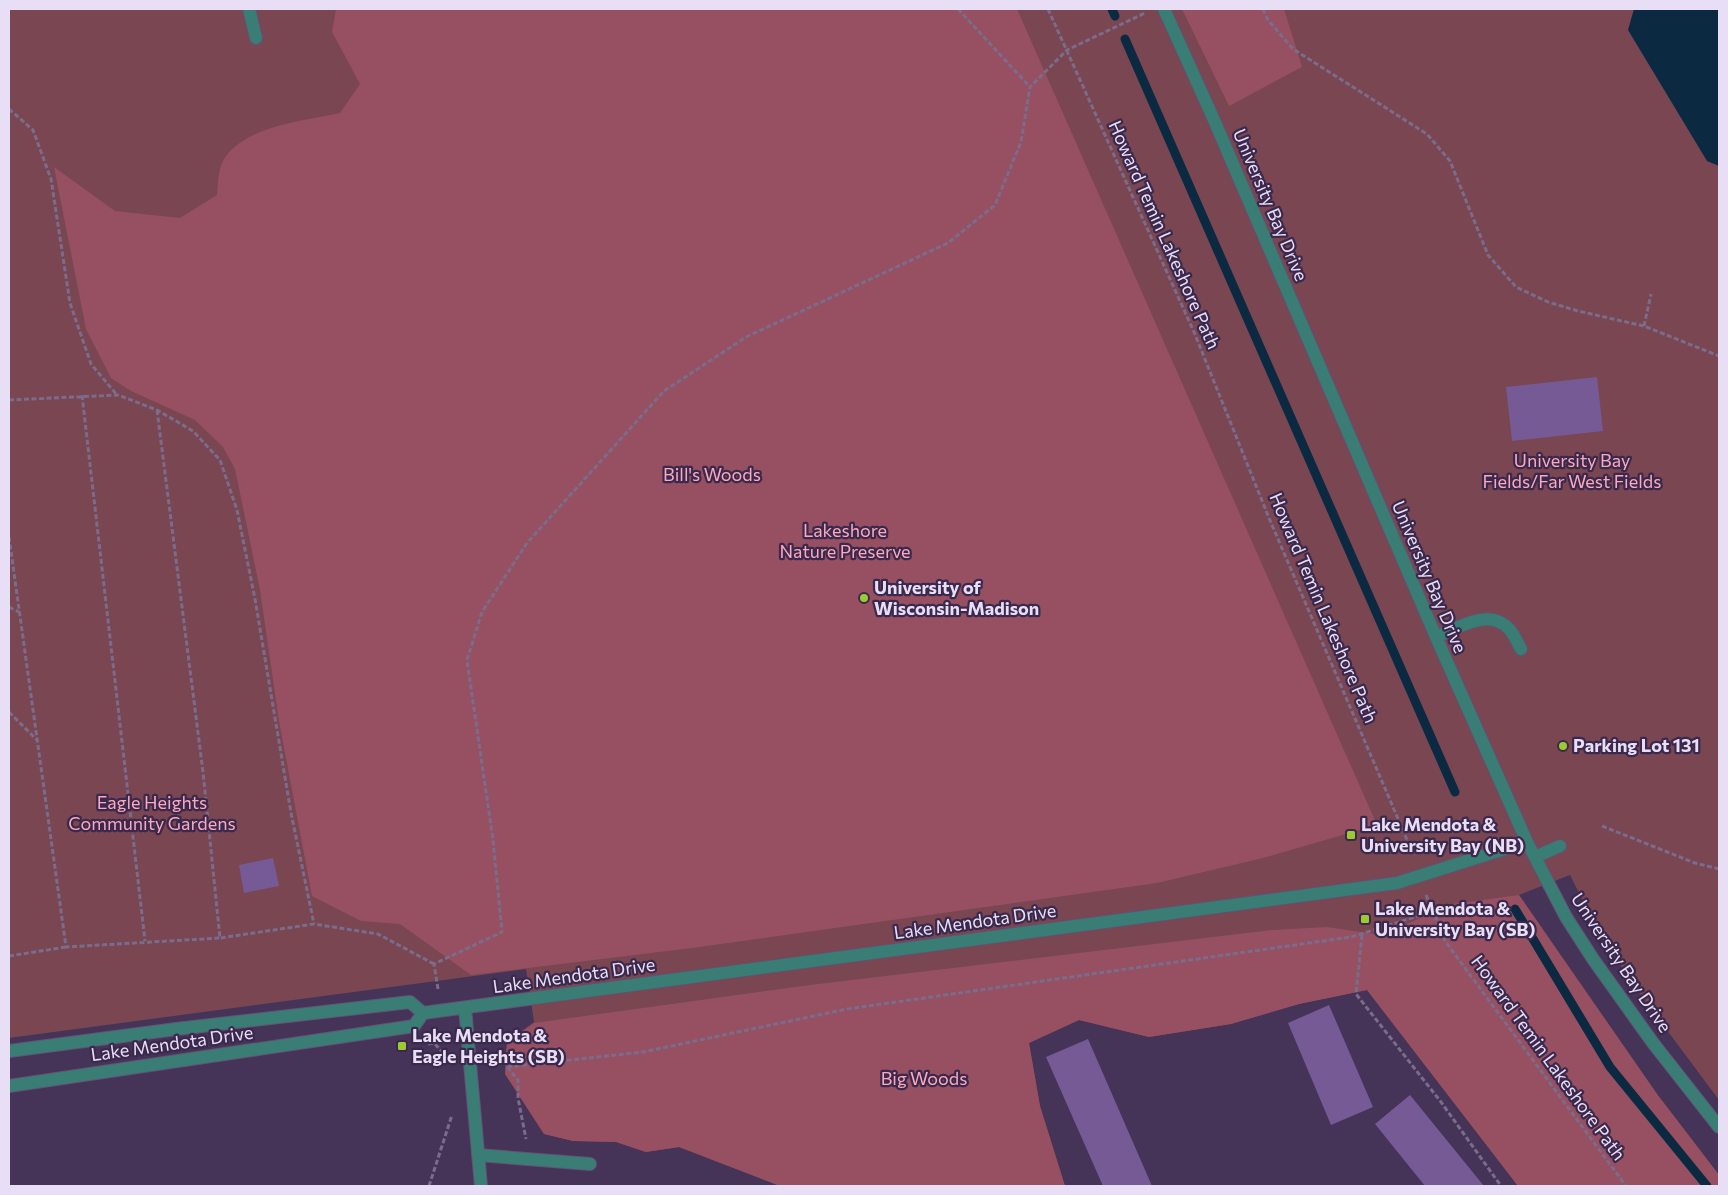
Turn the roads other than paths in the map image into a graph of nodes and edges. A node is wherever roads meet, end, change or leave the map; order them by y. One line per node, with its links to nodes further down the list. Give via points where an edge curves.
1 (249, 9): 3 (street)
2 (1164, 9): 4 (street, University Bay Drive)
3 (256, 38)
4 (1436, 637): 5 (street, via 1483,618 1495,619 1508,628); 6 (street, University Bay Drive)
5 (1521, 649)
6 (1527, 842): 8 (street, University Bay Drive); 9 (street, Lake Mendota Drive, via 1397,883)
7 (1560, 846): 8 (street)
8 (1535, 858): 13 (street, University Bay Drive, via 1593,959)
9 (465, 1008): 10 (street, Lake Mendota Drive); 14 (street)
10 (423, 1014): 11 (street, Lake Mendota Drive, via 410,1002); 12 (street, Lake Mendota Drive, via 414,1026)
11 (9, 1051)
12 (9, 1086)
13 (1719, 1127)
14 (478, 1155): 15 (street); 16 (street)
15 (590, 1164)
16 (481, 1186)

